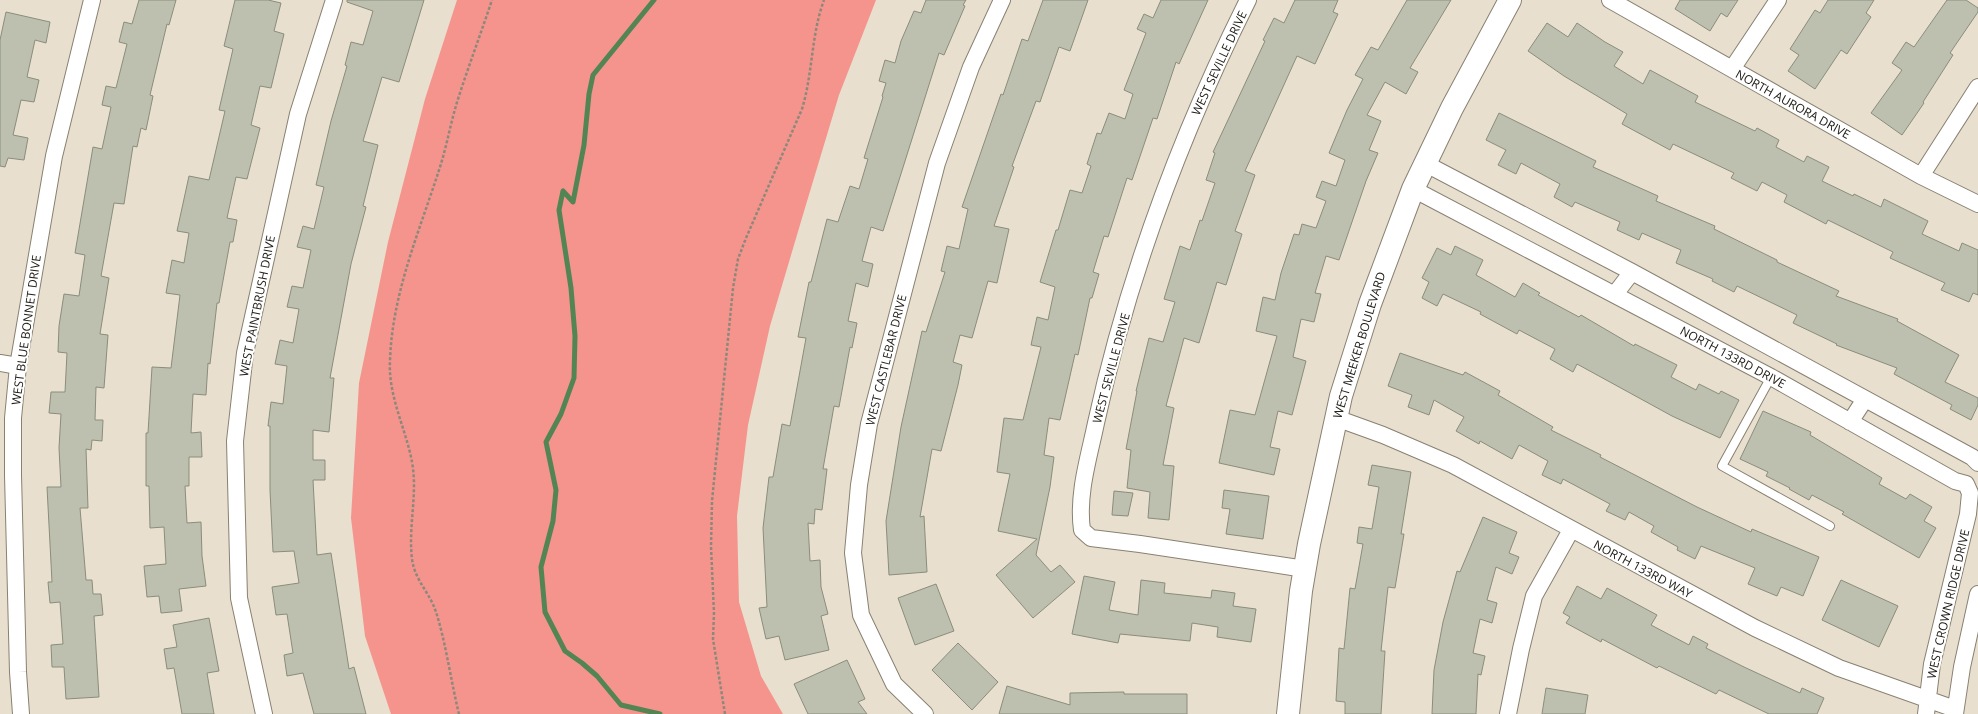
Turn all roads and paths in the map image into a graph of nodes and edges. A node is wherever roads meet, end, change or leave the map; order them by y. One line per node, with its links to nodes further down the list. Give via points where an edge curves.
1 (92, 0): 19 (street, WEST BLUE BONNET DRIVE, via 54,156)
2 (334, 0): 33 (street, WEST PAINTBRUSH DRIVE, via 298,114 245,353 235,441 239,598)
3 (492, 0): 34 (path, via 458,100 441,165 407,264 392,330 389,363 401,427 415,481 411,532 412,559 416,578 429,596 436,614)
4 (824, 0): 35 (path, via 815,28 808,91 738,259 733,288 732,318 716,455 711,548 713,639)
5 (1002, 0): 36 (street, WEST CASTLEBAR DRIVE, via 971,67 937,164 869,424 860,485 853,553 861,615 894,684)
6 (1248, 0): 28 (street, WEST SEVILLE DRIVE, via 1184,138 1151,226 1105,380 1084,477 1080,515 1082,530 1091,538)
7 (1510, 0): 12 (street, WEST MEEKER BOULEVARD, via 1452,108)
8 (1610, 0): 10 (street, NORTH AURORA DRIVE)
9 (1778, 0): 10 (street)
10 (1732, 70): 13 (street, NORTH AURORA DRIVE)
11 (1978, 87): 13 (street)
12 (1426, 164): 14 (street, WEST MEEKER BOULEVARD); 16 (street)
13 (1921, 176): 15 (street, NORTH AURORA DRIVE)
14 (1413, 189): 17 (street, NORTH 133RD DRIVE); 22 (street, WEST MEEKER BOULEVARD, via 1370,304)
15 (1978, 204)
16 (1632, 272): 17 (street); 21 (street)
17 (1615, 294): 20 (street, NORTH 133RD DRIVE)
18 (0, 363): 19 (street)
19 (18, 366): 32 (street, WEST BLUE BONNET DRIVE, via 13,418 13,475 17,657)
20 (1771, 377): 23 (street, NORTH 133RD DRIVE); 26 (lane, via 1722,466)
21 (1865, 399): 23 (street); 24 (street, via 1972,457)
22 (1336, 418): 27 (street, NORTH 133RD WAY, via 1453,465); 28 (street, WEST MEEKER BOULEVARD)
23 (1850, 422): 25 (street, NORTH 133RD DRIVE, via 1966,484)
24 (1978, 463)
25 (1974, 492): 30 (street, WEST CROWN RIDGE DRIVE, via 1932,664)
26 (1830, 526)
27 (1571, 530): 30 (street, NORTH 133RD WAY, via 1755,628); 38 (street, via 1534,596)
28 (1305, 569): 37 (street, WEST MEEKER BOULEVARD)
29 (1978, 594): 31 (street)
30 (1926, 707): 31 (street, NORTH 133RD WAY)
31 (1955, 712)
32 (21, 714)
33 (264, 714)
34 (459, 714)
35 (725, 714)
36 (926, 714)
37 (1288, 714)
38 (1508, 714)

